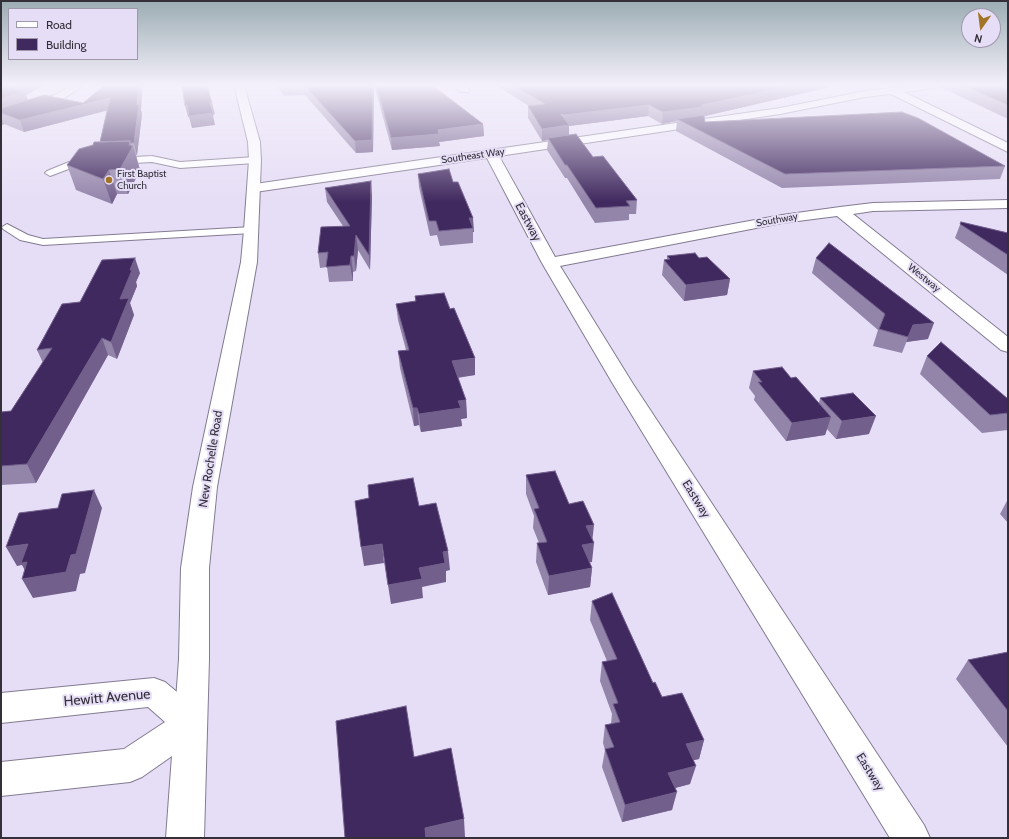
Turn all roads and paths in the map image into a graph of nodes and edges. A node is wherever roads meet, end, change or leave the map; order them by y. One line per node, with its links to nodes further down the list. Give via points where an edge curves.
1 (249, 124): 6 (street, New Rochelle Road)
2 (683, 124): 5 (street, Southeast Way)
3 (960, 124): 4 (street)
4 (1008, 148)
5 (491, 153): 8 (street, Southeast Way); 13 (street, Eastway)
6 (255, 160): 7 (lane, via 180,165 152,159 72,164); 8 (street, New Rochelle Road)
7 (50, 172)
8 (255, 188): 12 (street, New Rochelle Road)
9 (1008, 204): 10 (street, Southway)
10 (840, 210): 13 (street, Southway); 14 (street, Westway)
11 (7, 227): 12 (lane, via 24,238 50,242)
12 (252, 230): 16 (street, New Rochelle Road, via 249,262 205,487 195,568)
13 (550, 263): 19 (street, Eastway, via 623,384)
14 (1008, 346)
15 (1, 708): 16 (street, Hewitt Avenue, via 154,692)
16 (190, 724): 17 (street, via 130,765); 18 (street, New Rochelle Road)
17 (1, 779)
18 (185, 838)
19 (911, 838)

